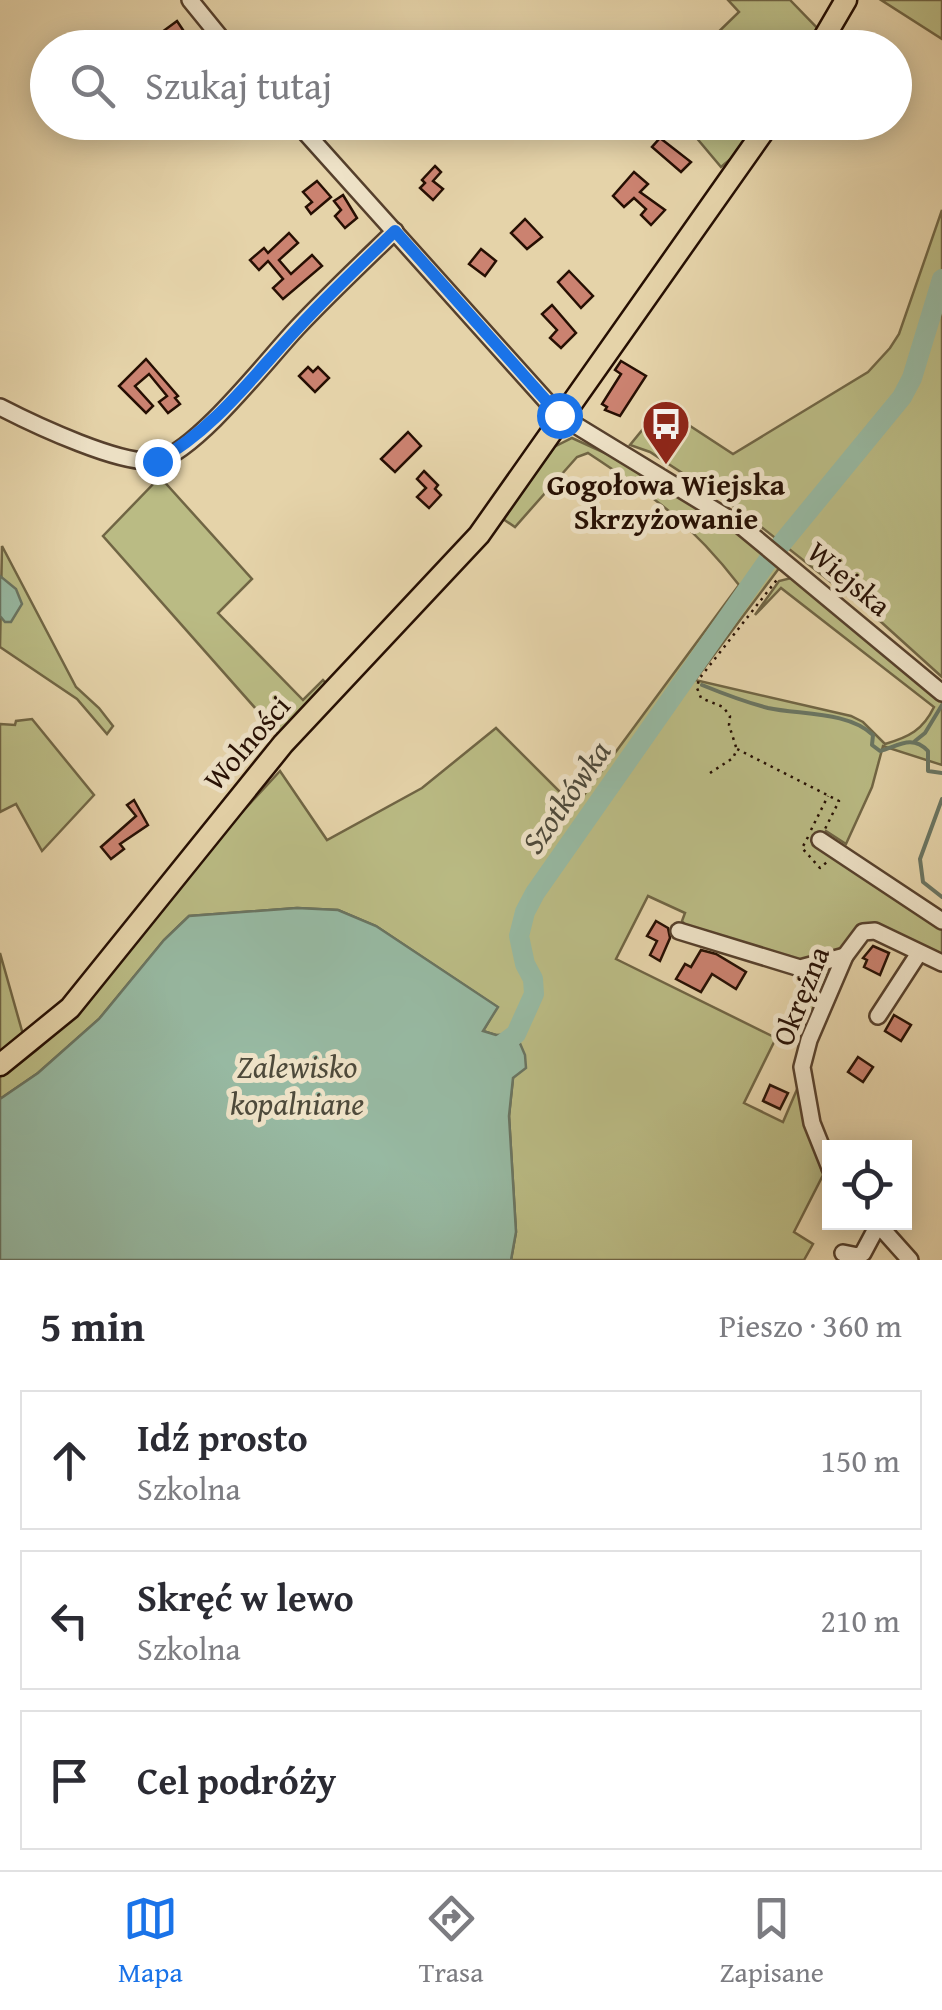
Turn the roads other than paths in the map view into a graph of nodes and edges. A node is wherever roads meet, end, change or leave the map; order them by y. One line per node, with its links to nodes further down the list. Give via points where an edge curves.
1 (190, 0): 3 (street)
2 (846, 0): 4 (main road)
3 (214, 30)
4 (828, 30)
5 (312, 140): 7 (street, Wiejska)
6 (757, 140): 9 (main road, Wolności)
7 (395, 231): 8 (street, via 213,420 157,461 127,458); 9 (street, Wiejska)
8 (0, 407)
9 (556, 412): 10 (street, Wiejska, via 766,544); 18 (main road, Wolności, via 536,457 479,535 259,773 70,1008)
10 (942, 692)
11 (820, 840): 12 (street)
12 (942, 920)
13 (679, 931): 15 (street, via 800,968)
14 (919, 953): 15 (street, Okrężna, via 875,931 863,932); 16 (street, Okrężna); 17 (street)
15 (845, 956): 19 (street, Okrężna, via 802,1067)
16 (942, 963)
17 (878, 1016)
18 (0, 1065)
19 (822, 1148)
20 (874, 1230): 22 (street, via 863,1253)
21 (882, 1230): 23 (street)
22 (843, 1252)
23 (910, 1260)

